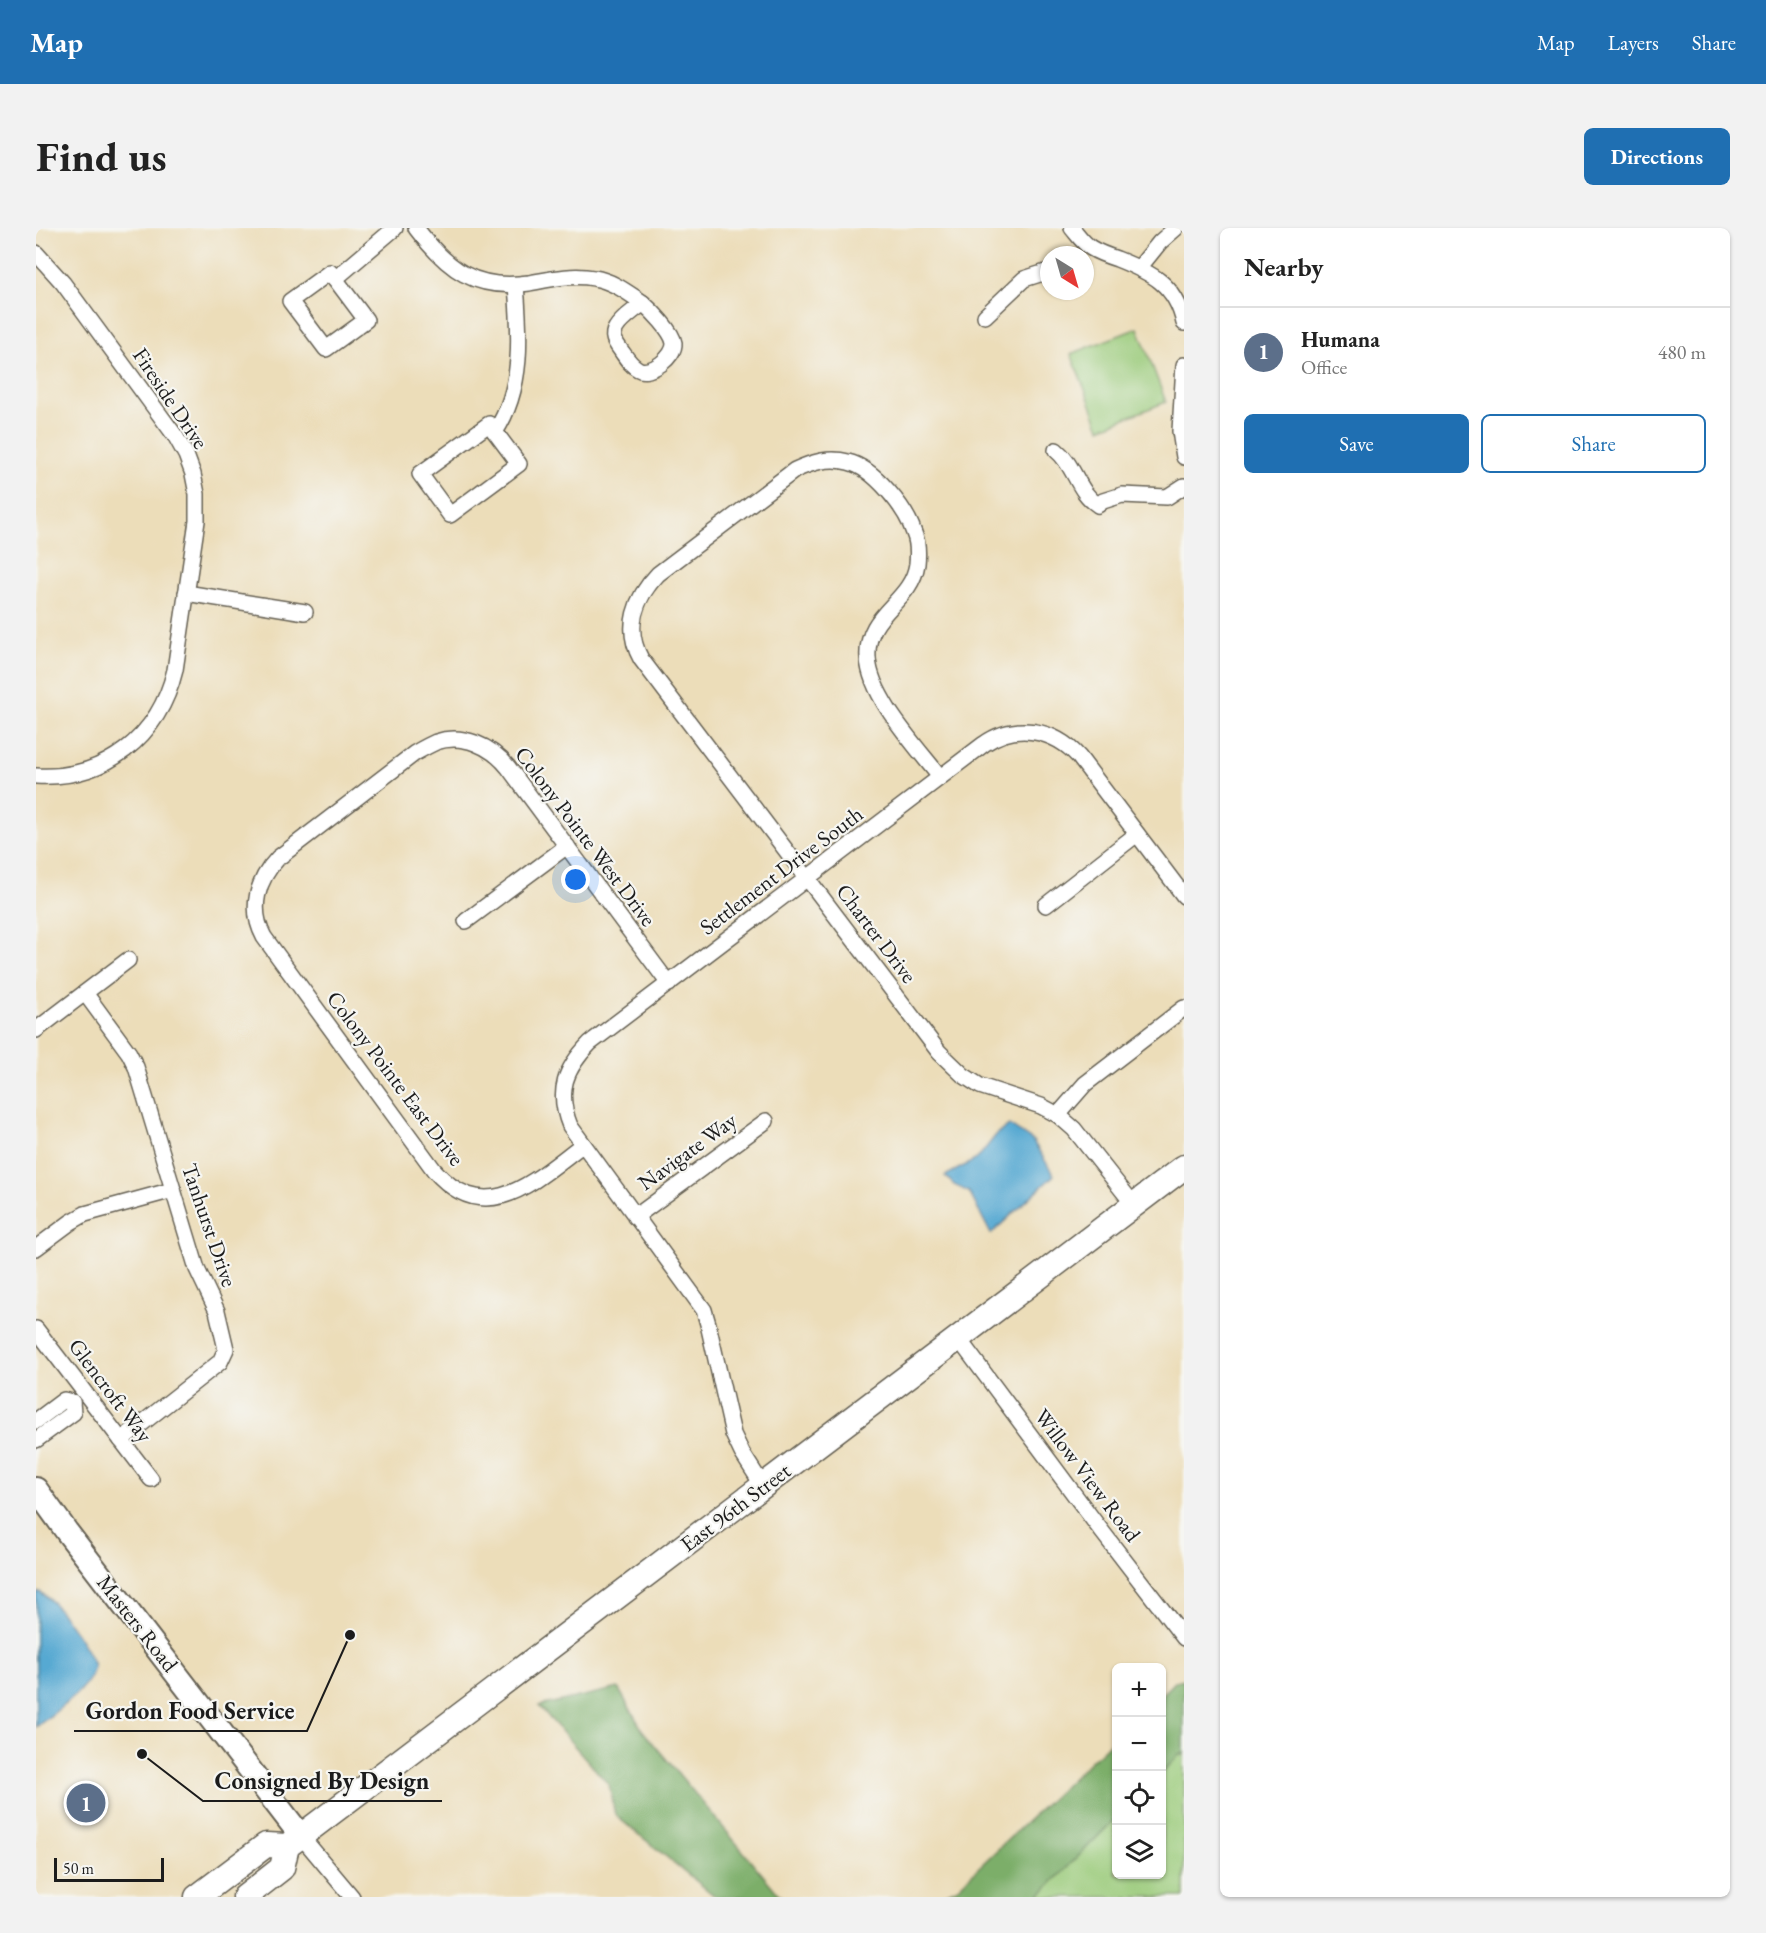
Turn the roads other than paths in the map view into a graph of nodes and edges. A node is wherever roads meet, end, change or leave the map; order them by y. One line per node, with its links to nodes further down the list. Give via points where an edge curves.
1 (395, 228): 10 (street)
2 (416, 228): 11 (street, via 437,255 458,271 482,281)
3 (1072, 228): 5 (street)
4 (1176, 228): 8 (street)
5 (1080, 246)
6 (1094, 252): 8 (street)
7 (36, 254): 20 (street, Fireside Drive, via 63,283 180,443 189,461 198,514)
8 (1139, 268): 14 (street, via 1166,286 1178,303)
9 (1040, 274): 13 (street, via 1024,279)
10 (335, 279): 10 (street, via 366,320 326,349 290,301 330,272)
11 (516, 285): 12 (street, via 567,277 595,278); 16 (street, via 520,337 517,370)
12 (643, 303): 12 (street, via 674,344 670,355 653,368 640,371 616,345 613,336 617,326)
13 (985, 316)
14 (1184, 323)
15 (1184, 365): 18 (street, via 1180,431)
16 (495, 432): 16 (street, via 489,424 420,474 450,515 519,464)
17 (1056, 450): 19 (street, via 1071,467 1086,495 1098,505 1122,495 1167,496)
18 (1184, 457)
19 (1184, 486)
20 (186, 593): 21 (street); 22 (street, Fireside Drive, via 174,676 147,730 117,756 93,769)
21 (305, 612)
22 (36, 776)
23 (940, 777): 24 (street, Settlement Drive South, via 1003,733 1041,732 1060,740 1075,753); 26 (street, Settlement Drive South); 26 (street, Charter Drive, via 879,696 868,664 873,631 883,614 903,595 914,574 914,531 872,474 841,460 813,462 795,470 658,574 646,586 633,618 637,650 646,666)
24 (1137, 834): 27 (street); 29 (street)
25 (567, 846): 28 (street, Colony Pointe West Drive, via 503,760 473,742 437,742 415,753 278,858 260,883); 30 (street); 32 (street, Colony Pointe West Drive)
26 (807, 878): 32 (street, Settlement Drive South); 36 (street, Charter Drive, via 953,1067 980,1086)
27 (1184, 896)
28 (256, 897): 38 (street, Colony Pointe East Drive, via 257,921 264,938 448,1184 475,1197 513,1193)
29 (1046, 904)
30 (466, 921)
31 (128, 960): 33 (street)
32 (669, 984): 38 (street, Settlement Drive South, via 575,1058 563,1098 565,1113)
33 (85, 993): 35 (street); 40 (street, Tanhurst Drive, via 136,1067)
34 (1184, 1008): 36 (street, via 1085,1084)
35 (36, 1029)
36 (1058, 1115): 41 (street, Charter Drive, via 1074,1129)
37 (766, 1121): 42 (street, Navigate Way)
38 (582, 1145): 42 (street)
39 (1184, 1167): 41 (main road, East 96th Street)
40 (173, 1190): 43 (street, via 85,1214); 50 (street, Tanhurst Drive, via 198,1274 217,1311 226,1342 225,1354)
41 (1134, 1205): 45 (main road, East 96th Street)
42 (635, 1217): 52 (street, via 704,1310 733,1434)
43 (36, 1248)
44 (36, 1329): 46 (street, Glencroft Way)
45 (958, 1338): 52 (main road, East 96th Street); 54 (street, Willow View Road)
46 (85, 1393): 47 (street); 50 (street, Glencroft Way)
47 (72, 1402): 48 (street, via 64,1400); 49 (street, via 73,1413)
48 (36, 1421)
49 (36, 1440)
50 (121, 1440): 51 (street, Glencroft Way)
51 (150, 1479)
52 (763, 1486): 55 (main road, East 96th Street)
53 (36, 1489): 55 (street, Masters Road)
54 (1184, 1638)
55 (294, 1841): 56 (main road, East 96th Street, via 266,1845); 57 (main road, via 282,1868); 58 (street, Masters Road)
56 (197, 1897)
57 (245, 1897)
58 (352, 1897)

